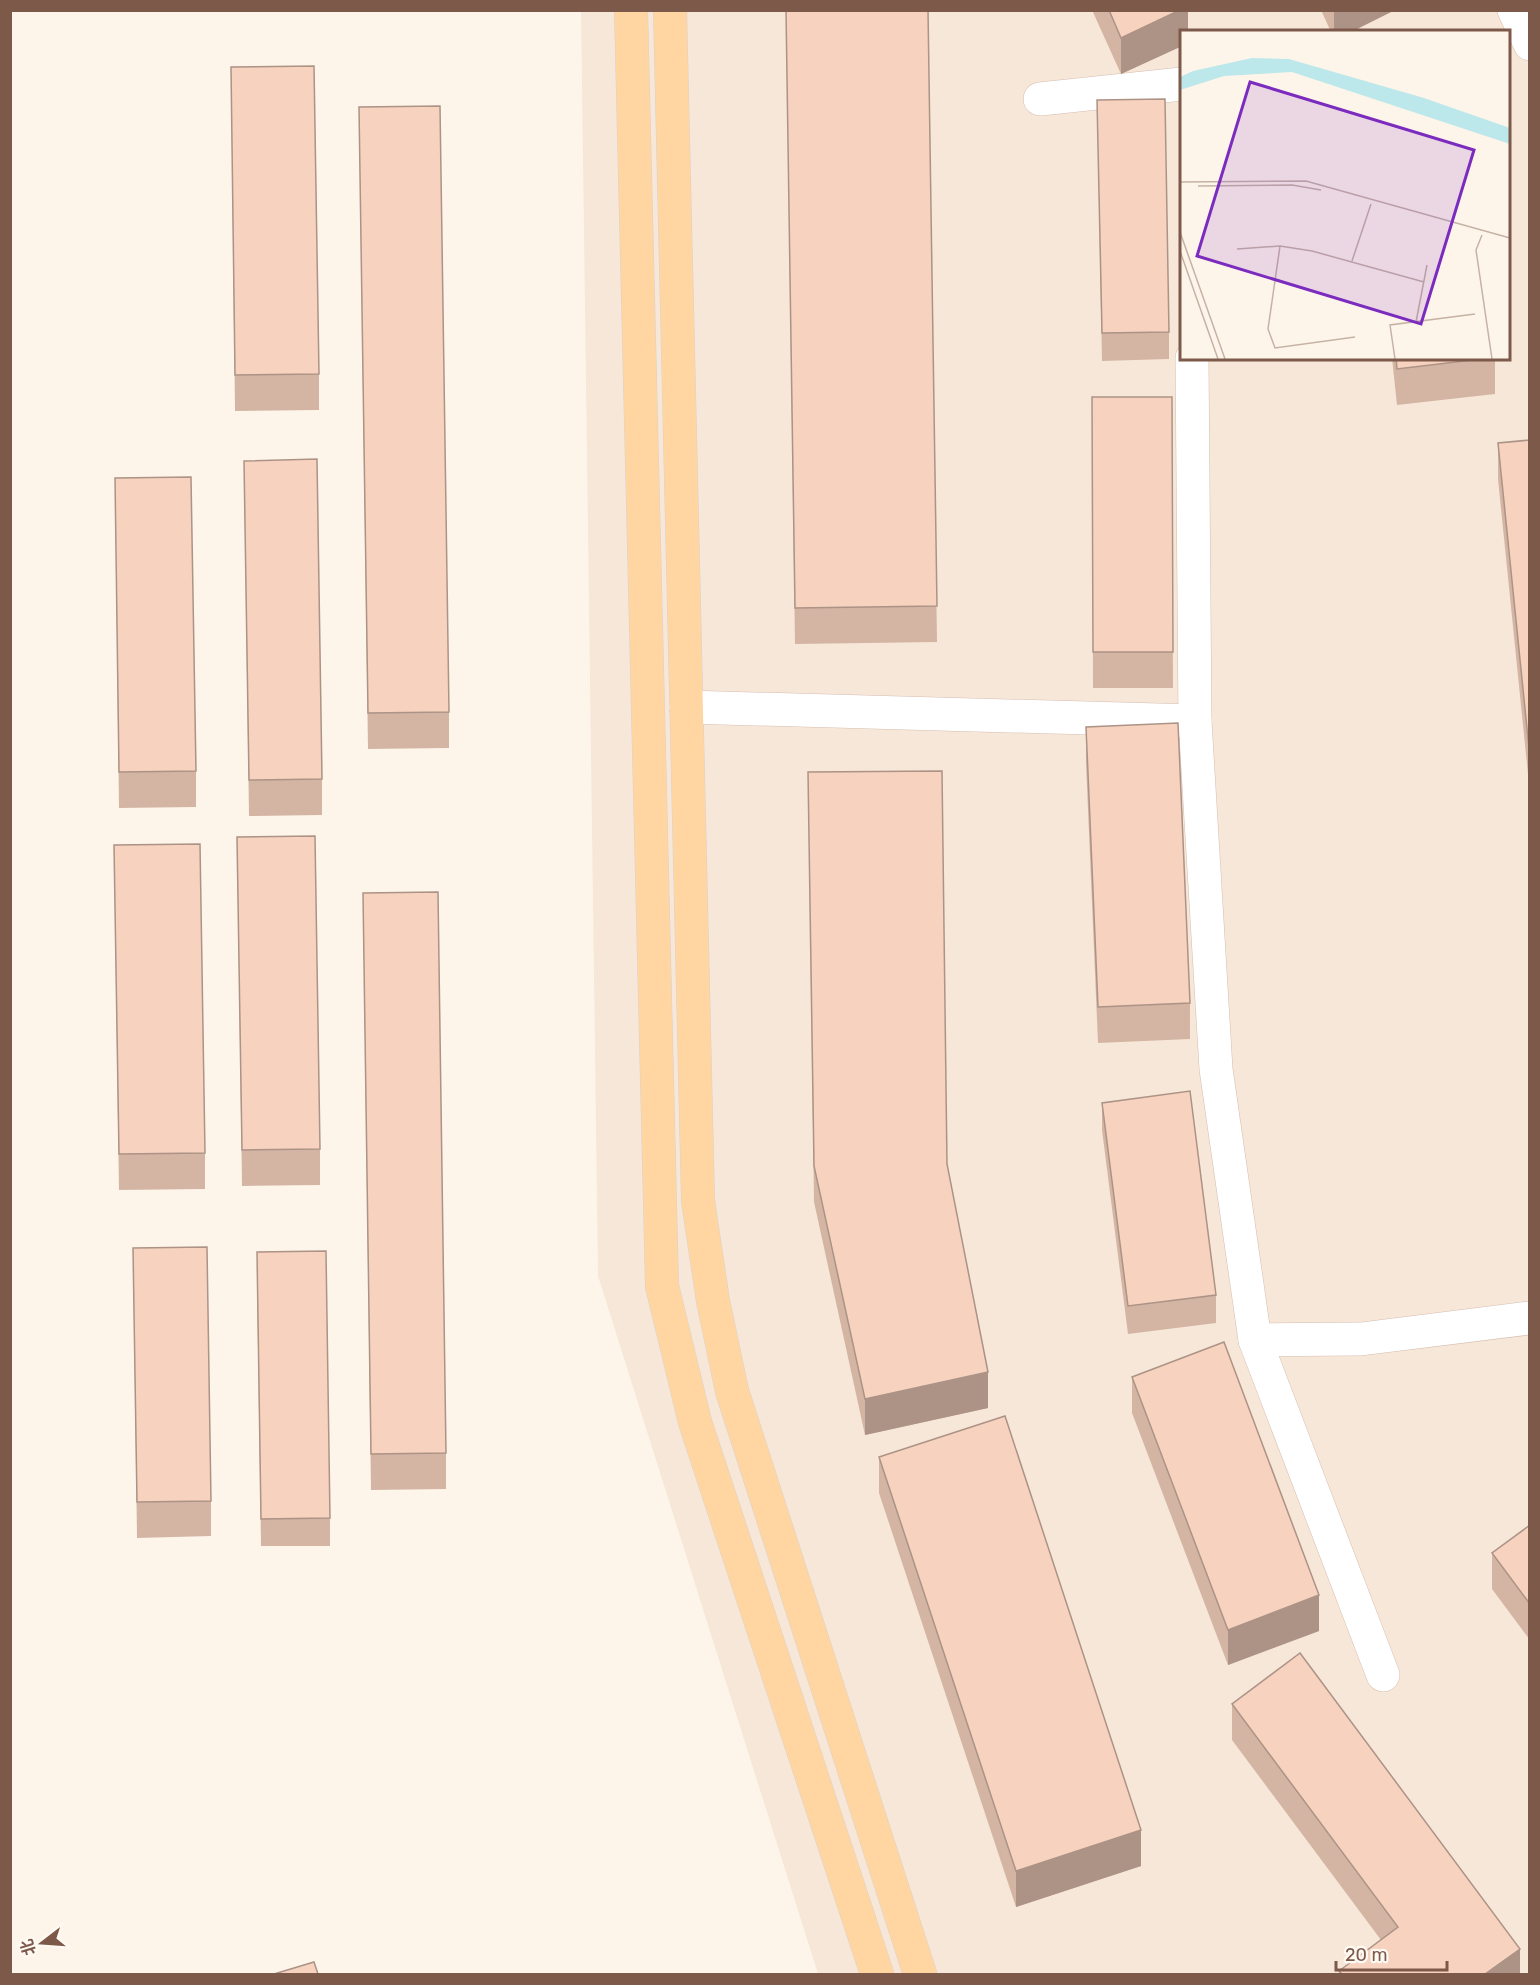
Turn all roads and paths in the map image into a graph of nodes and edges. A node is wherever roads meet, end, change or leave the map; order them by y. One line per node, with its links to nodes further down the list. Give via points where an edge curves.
1 (631, 10): 14 (main road, via 662,1286 695,1422)
2 (670, 10): 9 (main road)
3 (1514, 10): 4 (street)
4 (1530, 45): 5 (street)
5 (1510, 49)
6 (1180, 84): 7 (street)
7 (1040, 99)
8 (1192, 360): 10 (street)
9 (686, 707): 10 (street); 15 (main road, via 698,1201 713,1302 732,1391)
10 (1195, 721): 12 (street, via 1216,1069)
11 (1530, 1318): 12 (street, via 1361,1339)
12 (1255, 1340): 13 (street)
13 (1383, 1676)
14 (877, 1974)
15 (920, 1974)

